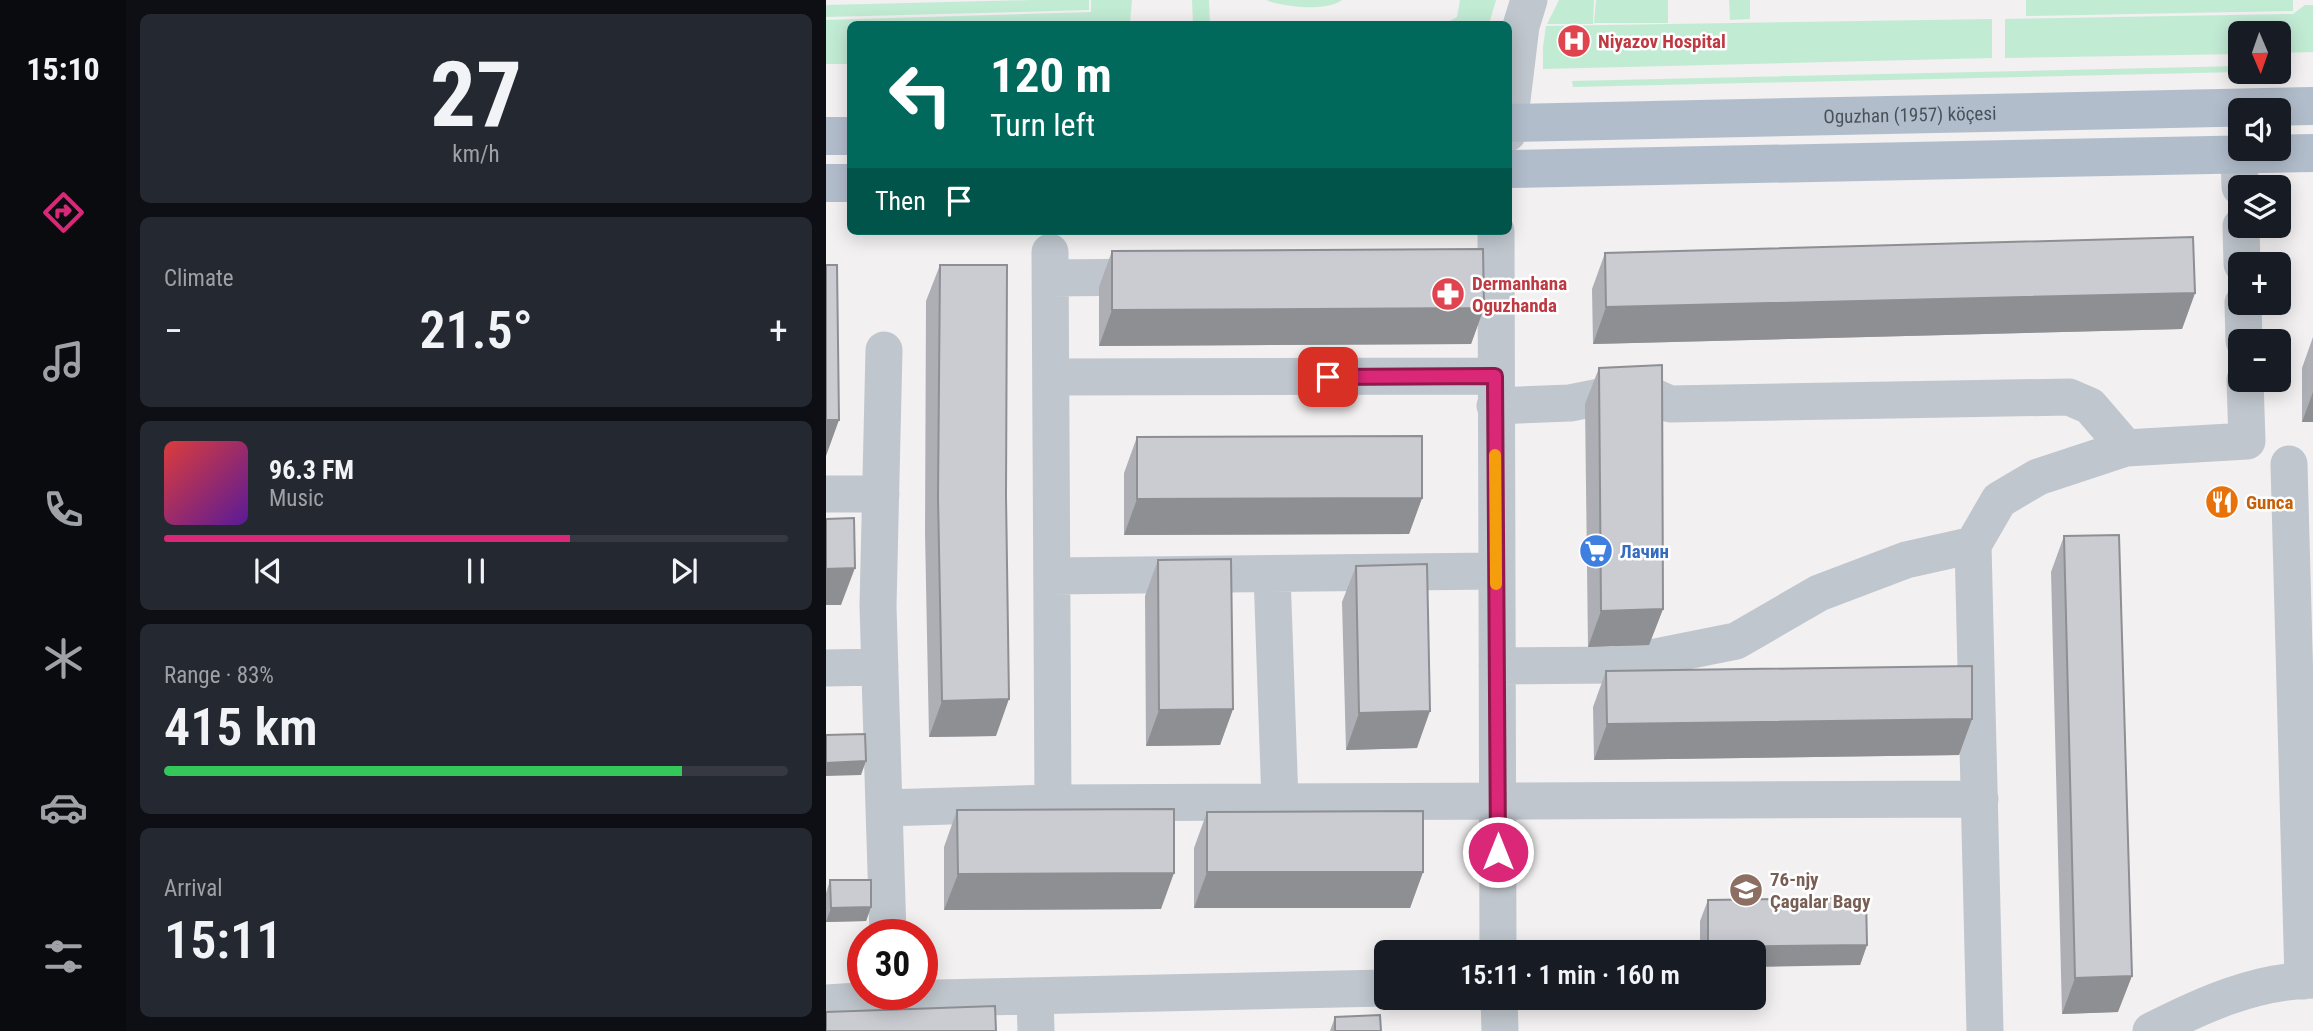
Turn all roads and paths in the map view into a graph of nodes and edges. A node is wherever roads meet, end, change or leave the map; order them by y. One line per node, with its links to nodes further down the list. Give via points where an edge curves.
1 (1529, 0): 2 (street, via 1521,26)
2 (1512, 101)
3 (2313, 106): 4 (main road, Oguzhan (1957) köçesi)
4 (1512, 126)
5 (826, 136): 6 (main road)
6 (847, 136)
7 (2313, 153): 9 (main road)
8 (1512, 169): 9 (main road)
9 (2240, 171)
10 (826, 183): 11 (main road)
11 (847, 183)
12 (1494, 235): 16 (street, via 1480,273)
13 (1189, 276): 15 (street, via 1050,265)
14 (884, 350): 22 (street)
15 (1051, 377): 16 (street); 26 (street)
16 (1495, 391): 19 (street, via 1570,403 1648,394 1670,404 2068,397 2090,406); 24 (street)
17 (2245, 392): 18 (street)
18 (2247, 441): 19 (street); 20 (street)
19 (2126, 448): 23 (street, via 2038,477 1999,500)
20 (2301, 464): 35 (street)
21 (826, 494): 22 (street)
22 (881, 494): 29 (street)
23 (1973, 545): 27 (street, via 1906,560 1819,593 1735,641 1616,665); 30 (street)
24 (1496, 571): 25 (street); 27 (street)
25 (1272, 574): 26 (street); 31 (street)
26 (1052, 576): 33 (street)
27 (1497, 666): 32 (street)
28 (826, 667): 29 (street)
29 (880, 667): 34 (street)
30 (1979, 799): 32 (street); 46 (street)
31 (1280, 802): 32 (street); 33 (street)
32 (1498, 802): 37 (street)
33 (1053, 803): 34 (street)
34 (884, 807): 36 (street)
35 (2306, 913): 38 (street)
36 (888, 919)
37 (1499, 940)
38 (2308, 980): 47 (street, via 2231,995)
39 (1374, 989): 44 (street)
40 (847, 1001): 41 (street)
41 (826, 1003)
42 (938, 1003): 44 (street)
43 (1499, 1010): 45 (street)
44 (1035, 1014)
45 (1500, 1031)
46 (1985, 1031)
47 (2151, 1031)

